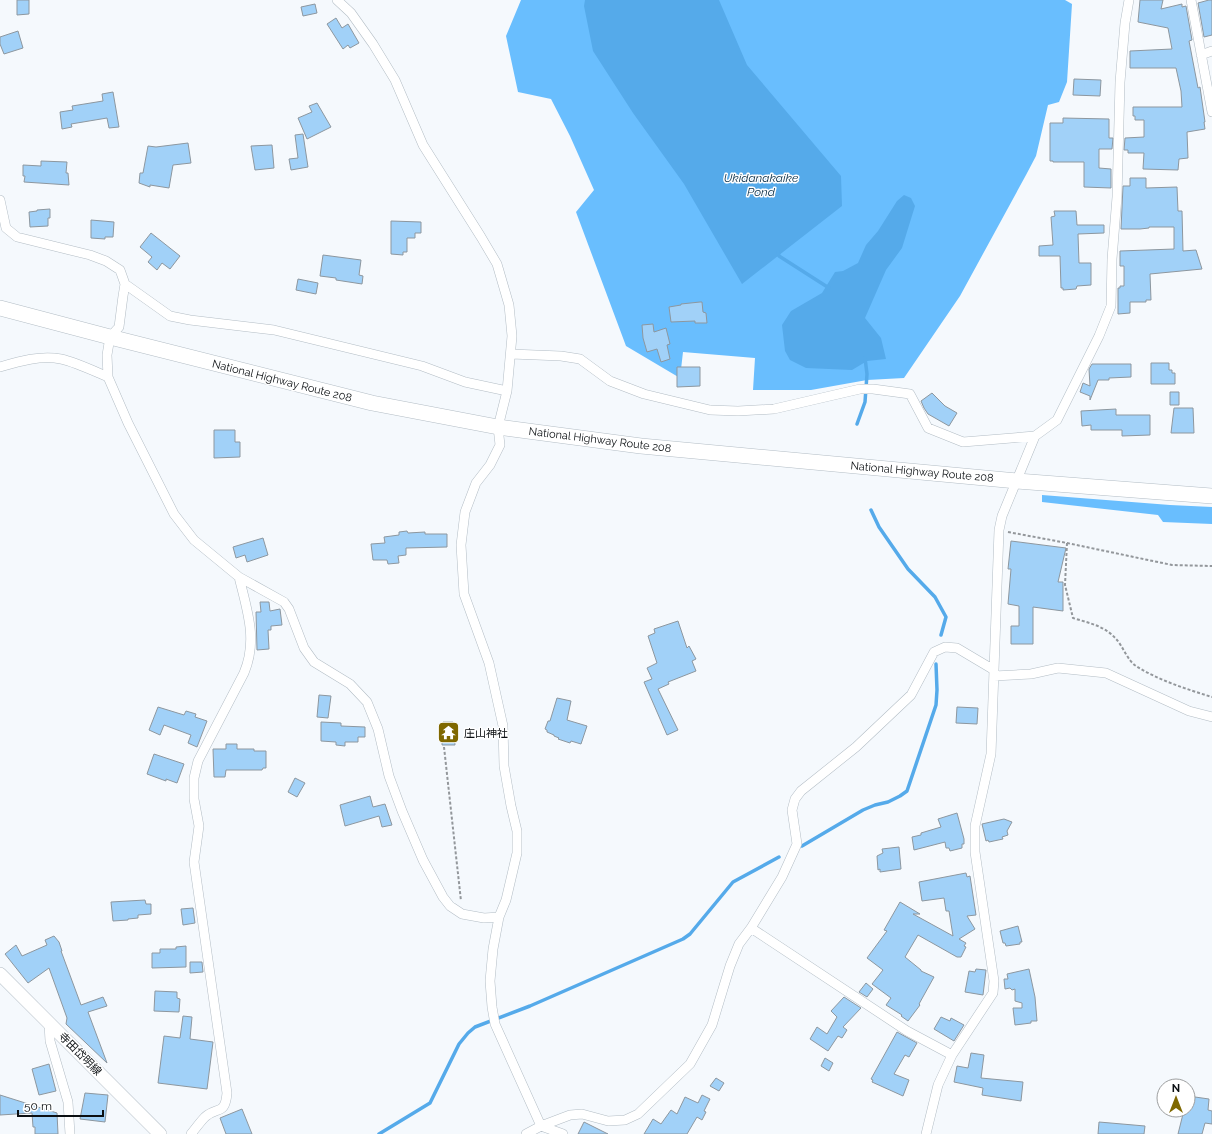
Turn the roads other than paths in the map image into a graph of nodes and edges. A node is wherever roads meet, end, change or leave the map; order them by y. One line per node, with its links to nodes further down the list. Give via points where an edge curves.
1 (337, 0): 11 (street, via 351,13 373,44 394,80 423,145 496,264 509,305)
2 (1130, 0): 16 (street, via 1120,82 1111,306 1057,420)
3 (1191, 0): 5 (street)
4 (1212, 51): 5 (street)
5 (1201, 55): 6 (street)
6 (1212, 112)
7 (0, 200): 8 (street, via 6,228 17,237 106,261 120,270)
8 (125, 284): 10 (street, via 119,327); 14 (street, via 170,316 274,330 422,366 465,382)
9 (0, 308): 10 (highway, National Highway Route 208)
10 (110, 337): 13 (street, via 106,355); 15 (highway, National Highway Route 208, via 372,403)
11 (511, 354): 14 (street); 16 (street, via 561,356 580,360 610,381 644,394 710,410 774,409 860,389 874,389 910,394 928,428 963,442)
12 (0, 367): 13 (street, via 41,357 62,359)
13 (108, 377): 19 (street, via 174,514 194,540)
14 (507, 391): 15 (street)
15 (498, 427): 17 (highway, National Highway Route 208, via 641,446); 22 (street, via 500,445 490,465 476,482 465,512 461,544 464,594 489,663 502,726 504,766 517,831 517,853 506,900)
16 (1035, 436): 17 (street)
17 (1017, 481): 18 (highway, National Highway Route 208); 20 (street, via 1002,516 999,530)
18 (1212, 496)
19 (239, 577): 22 (street, via 284,602 304,648 314,662 350,684 367,702 378,729 389,776 402,811 423,860 443,897 450,906 462,914 484,918); 30 (street, via 249,617 249,661 198,761 194,778 194,799 199,826 194,862 227,1093 226,1104 220,1110 206,1116)
20 (994, 673): 21 (street, via 1031,674 1058,668 1106,673 1189,711); 23 (street, via 957,648 945,647 934,652 910,695 856,747 801,791 792,810 797,844 782,877); 26 (street, via 992,754 975,826 975,852 994,981 993,993)
21 (1212, 717)
22 (499, 917): 27 (street, via 490,981 495,1024)
23 (751, 928): 26 (street, via 907,1031); 27 (street, via 730,966 712,1025 690,1064 638,1114 625,1120 608,1121 582,1114 570,1115)
24 (0, 974): 25 (main road, 寺田岱明線)
25 (49, 1024): 28 (street, via 50,1041 68,1102); 29 (main road, 寺田岱明線)
26 (952, 1055): 33 (street, via 938,1085)
27 (542, 1126): 31 (street); 32 (street)
28 (70, 1134)
29 (160, 1134)
30 (191, 1134)
31 (526, 1134)
32 (563, 1134)
33 (926, 1134)

